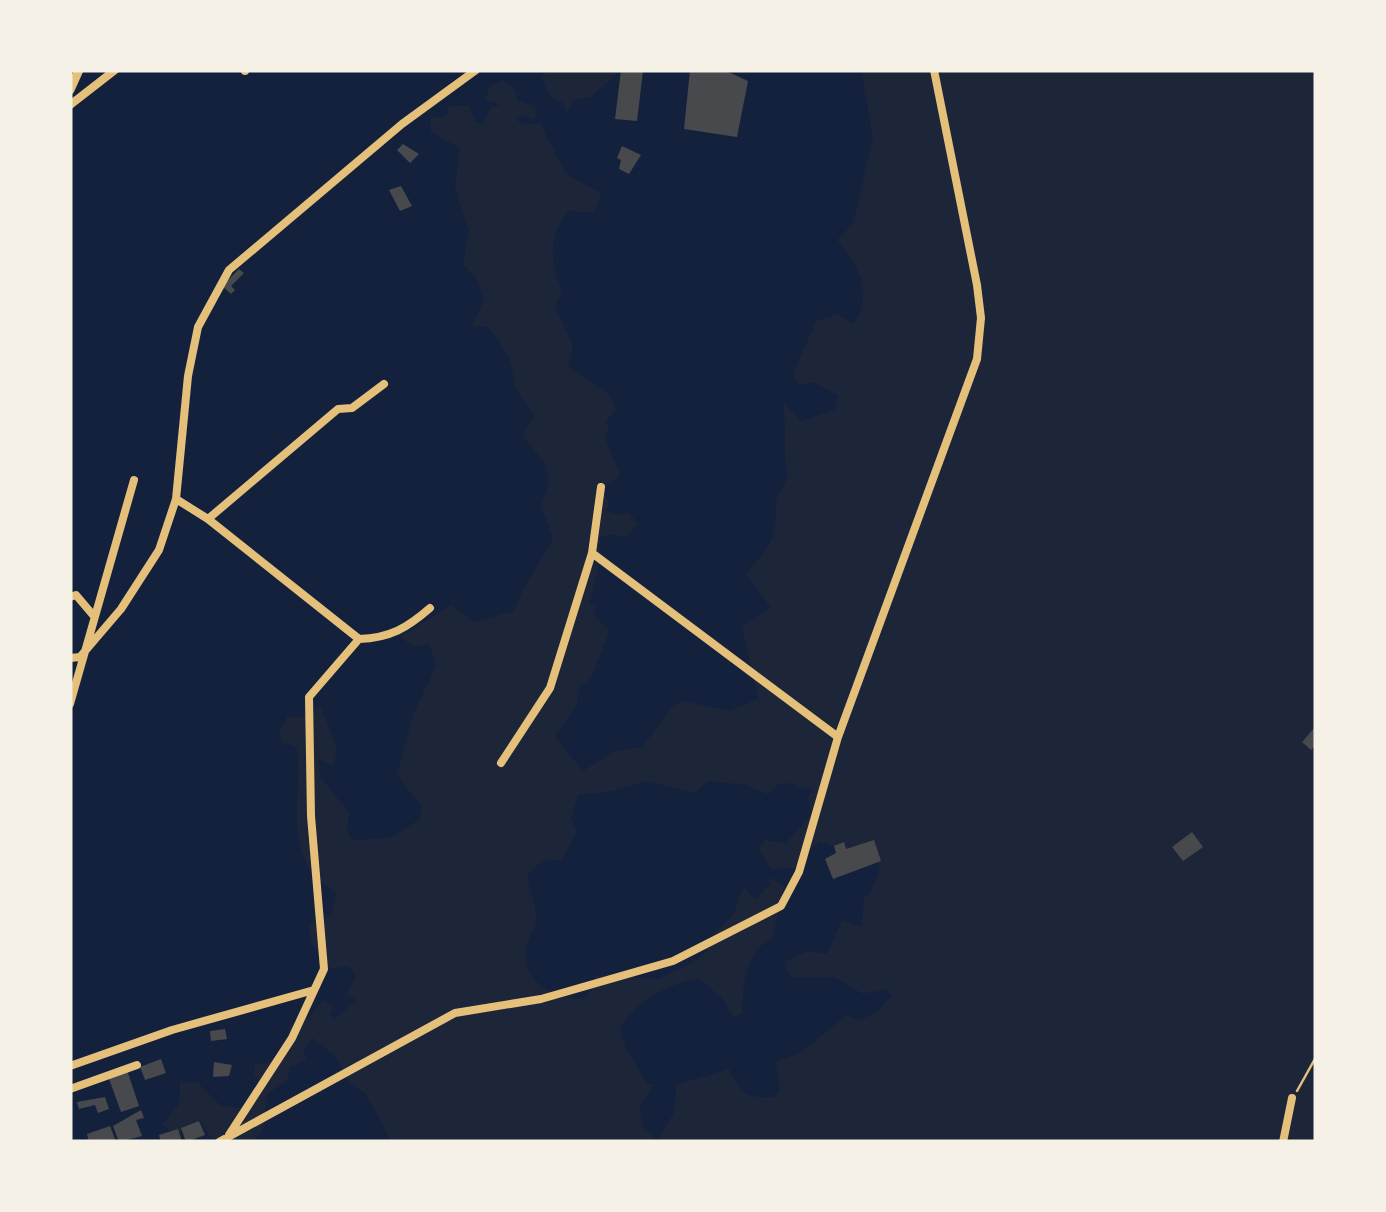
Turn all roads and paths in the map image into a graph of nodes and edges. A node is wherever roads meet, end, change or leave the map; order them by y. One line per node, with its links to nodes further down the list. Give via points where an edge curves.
1 (79, 70): 5 (street)
2 (115, 70): 6 (street)
3 (476, 70): 10 (street, via 229,270 198,328)
4 (934, 70): 19 (street, via 977,285 977,360)
5 (70, 90)
6 (70, 105)
7 (384, 384): 11 (street, via 352,408 338,409)
8 (134, 480): 15 (street)
9 (600, 487): 12 (street)
10 (176, 499): 11 (street); 17 (street, via 159,550 121,609)
11 (208, 519): 16 (street)
12 (592, 553): 19 (street); 20 (street, via 550,688)
13 (70, 597): 15 (street, via 76,595)
14 (430, 608): 16 (street, via 408,628)
15 (93, 615): 17 (street)
16 (359, 639): 21 (street, via 309,696 324,969)
17 (75, 658): 18 (street)
18 (70, 704)
19 (838, 737): 27 (street, via 799,872 781,906 673,961 541,998 454,1013)
20 (501, 763)
21 (315, 990): 24 (street); 27 (street, via 292,1038)
22 (1316, 1057): 26 (path)
23 (137, 1065): 25 (street)
24 (70, 1066)
25 (70, 1088)
26 (1292, 1098): 28 (street)
27 (223, 1141)
28 (1283, 1142)

